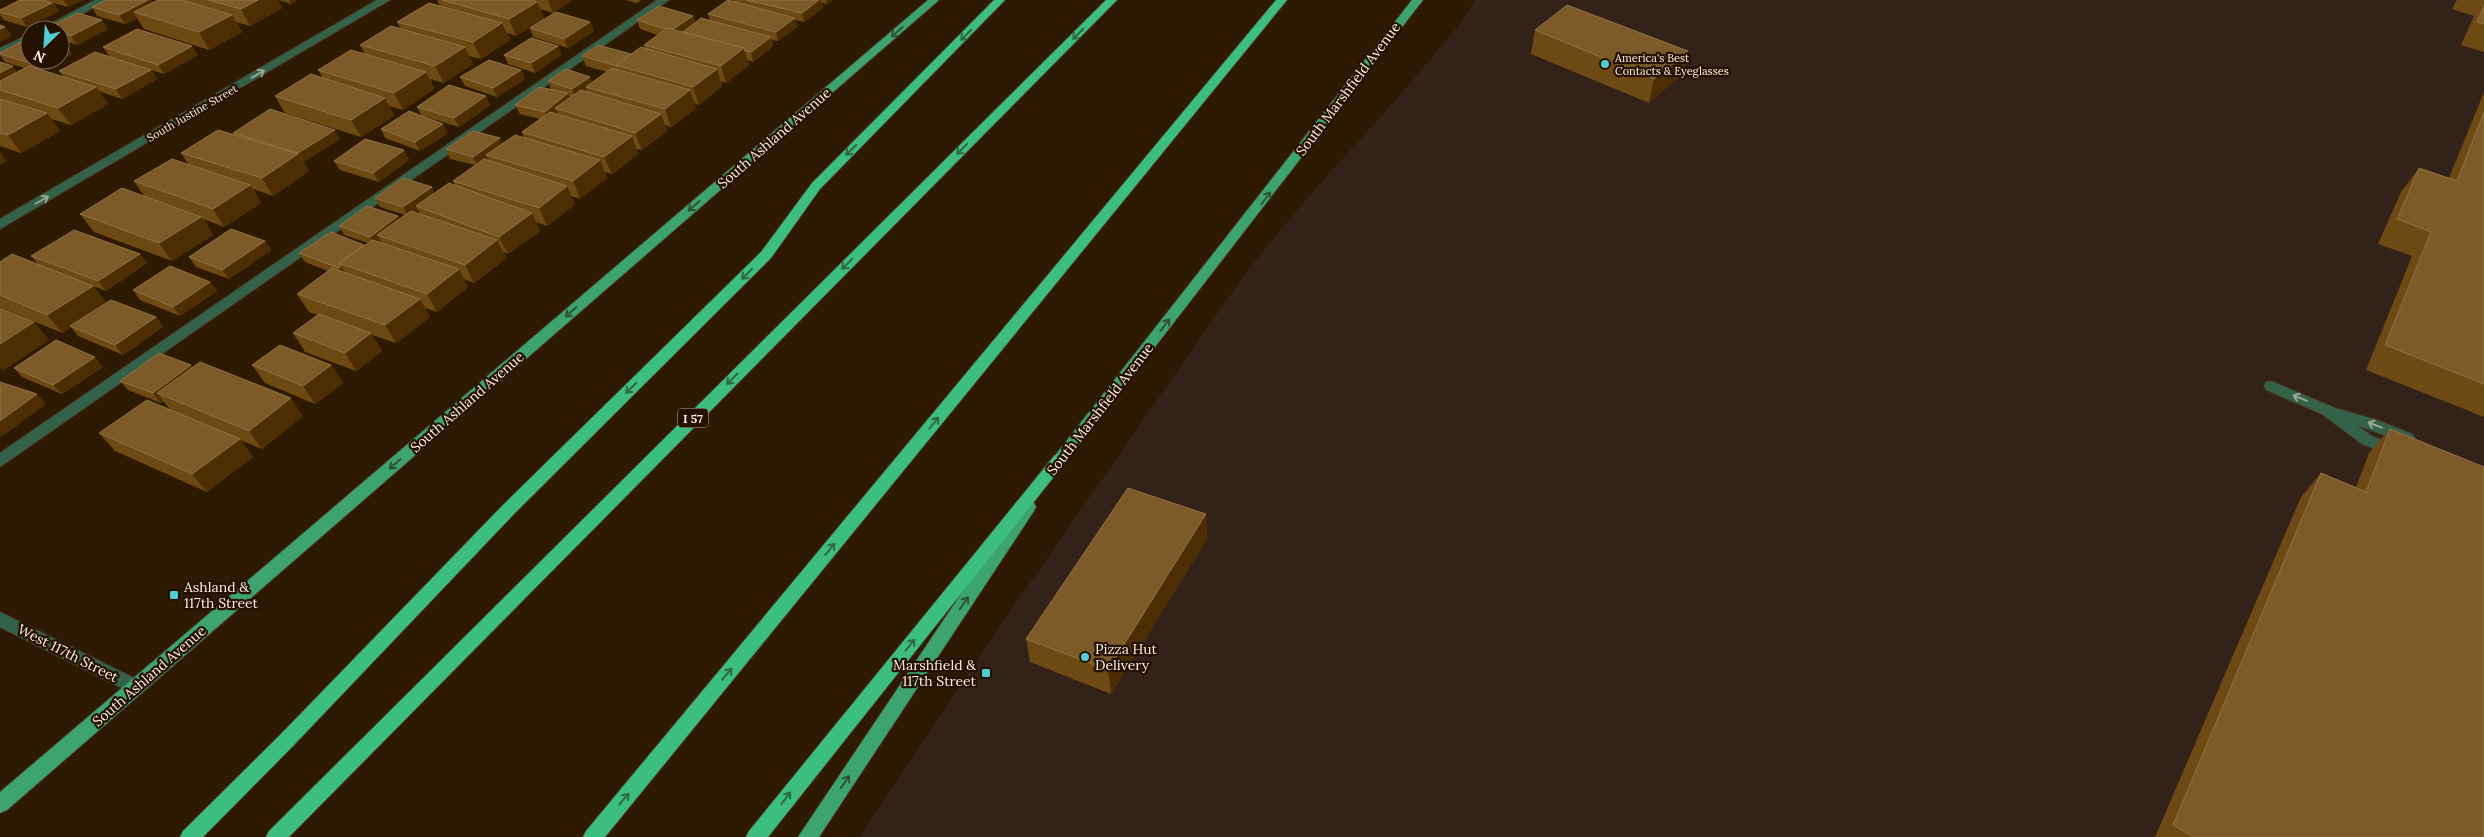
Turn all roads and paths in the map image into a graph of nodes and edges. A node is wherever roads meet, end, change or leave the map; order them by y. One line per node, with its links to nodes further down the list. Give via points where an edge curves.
1 (103, 0): 9 (street)
2 (385, 0): 12 (street, South Justine Street, one-way to 2)
3 (664, 0): 18 (street)
4 (934, 0): 20 (main road, South Ashland Avenue, one-way to 20)
5 (1000, 0): 22 (highway, one-way to 22, via 816,186 766,255 509,509)
6 (1112, 0): 23 (highway, I 57, one-way to 23)
7 (1282, 0): 24 (highway, one-way to 7)
8 (1418, 0): 17 (main road, South Marshfield Avenue, one-way to 8)
9 (64, 20)
10 (20, 42): 11 (street)
11 (0, 52)
12 (0, 225)
13 (2271, 386): 14 (street, one-way to 13)
14 (2327, 410): 15 (street, one-way to 14); 16 (street, via 2367,440)
15 (2424, 445)
16 (2412, 459)
17 (1059, 460): 25 (highway, one-way to 17); 26 (main road, South Marshfield Avenue, one-way to 17)
18 (0, 462)
19 (0, 619): 20 (street, West 117th Street)
20 (136, 687): 21 (main road, South Ashland Avenue)
21 (0, 804)
22 (190, 837)
23 (276, 837)
24 (593, 837)
25 (756, 837)
26 (808, 837)

